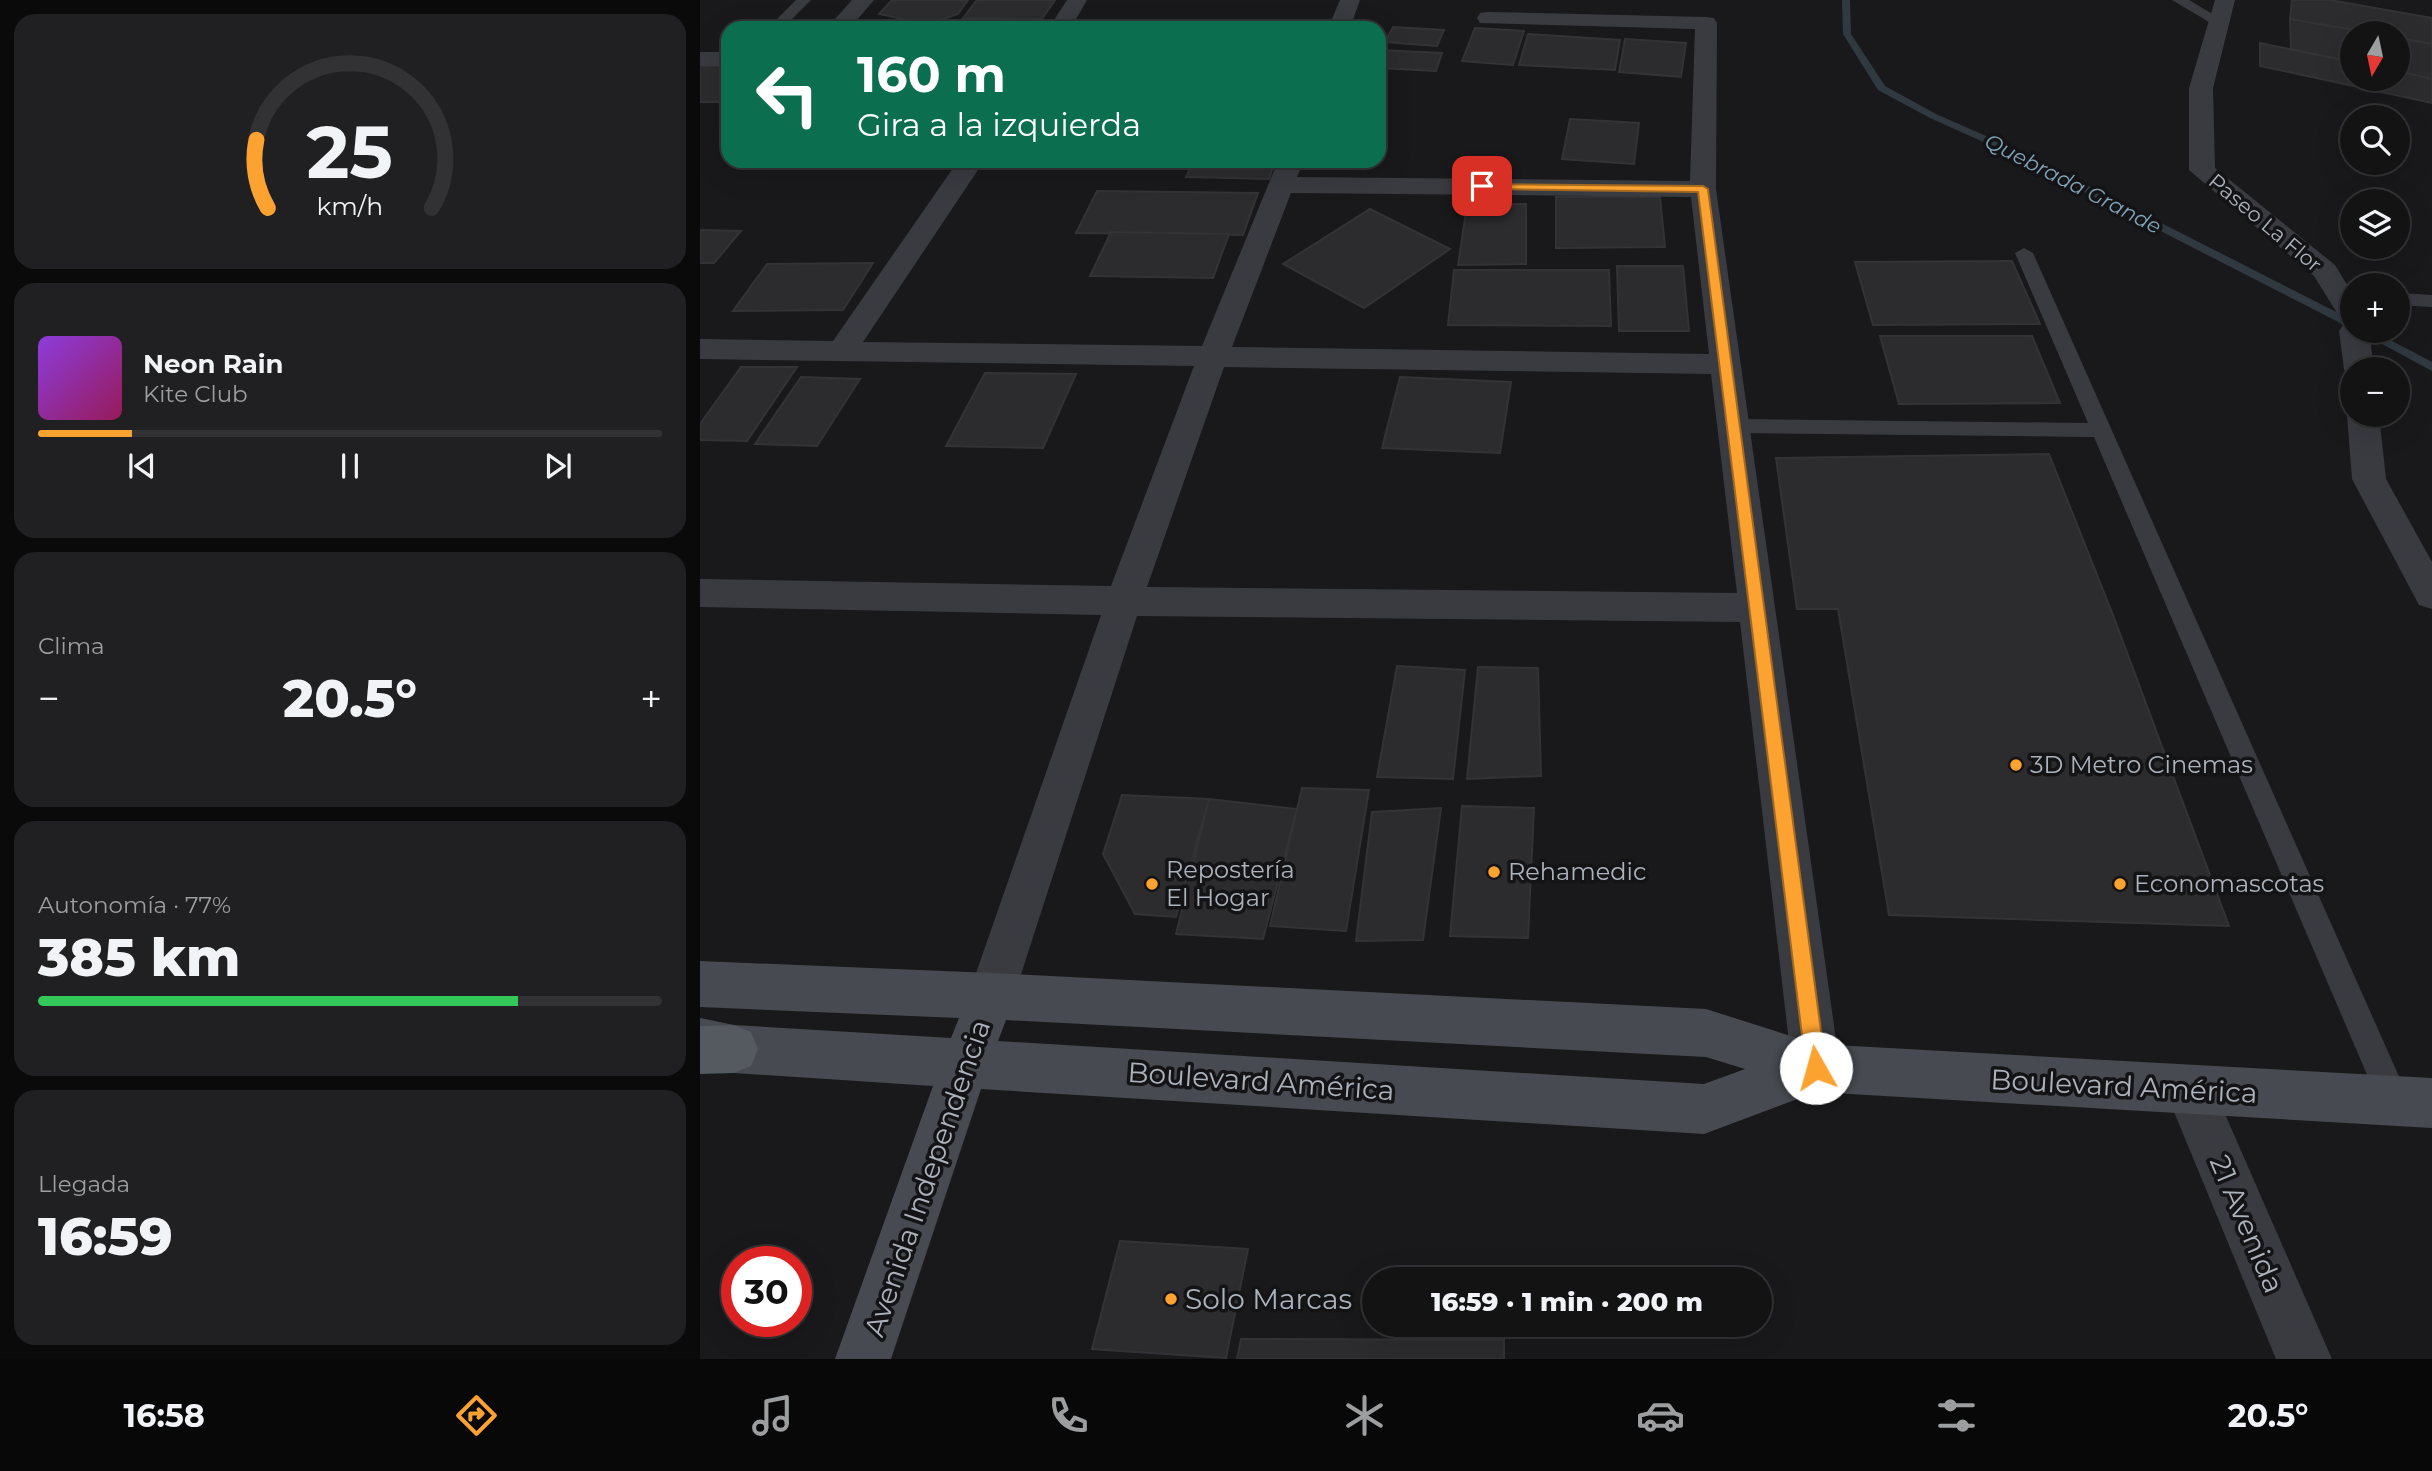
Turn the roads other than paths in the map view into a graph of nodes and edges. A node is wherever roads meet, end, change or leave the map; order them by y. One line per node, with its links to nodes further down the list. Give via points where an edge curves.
1 (804, 0): 8 (lane)
2 (864, 0): 9 (street)
3 (1077, 0): 10 (street)
4 (1350, 0): 11 (street)
5 (2179, 0): 6 (lane)
6 (2222, 11): 18 (street, Paseo La Flor, via 2201,88 2202,170 2325,271)
7 (1488, 18): 16 (street, via 1706,23)
8 (782, 21)
9 (844, 21)
10 (1064, 21)
11 (1342, 21)
12 (700, 59): 13 (street)
13 (721, 59)
14 (966, 168): 22 (street)
15 (1287, 173): 16 (street); 23 (street)
16 (1703, 189): 24 (street)
17 (2024, 253): 27 (lane)
18 (2340, 293)
19 (2410, 300): 20 (lane)
20 (2432, 301)
21 (700, 349): 22 (street)
22 (842, 351): 23 (street)
23 (1213, 356): 24 (street); 30 (street)
24 (1725, 364): 25 (street)
25 (1733, 425): 27 (lane); 31 (street)
26 (2364, 427): 29 (street, via 2369,479)
27 (2101, 430): 38 (lane)
28 (700, 593): 30 (street)
29 (2432, 595)
30 (1124, 601): 31 (street); 33 (street)
31 (1757, 608): 36 (street)
32 (700, 984): 33 (main road, Boulevard América)
33 (991, 996): 35 (main road, Avenida Independencia); 36 (main road, Boulevard América, via 1706,1033)
34 (711, 1047): 35 (main road, Boulevard América)
35 (965, 1062): 36 (main road, Boulevard América, via 1704,1109); 39 (main road, Avenida Independencia)
36 (1816, 1068): 37 (main road, Boulevard América)
37 (2190, 1090): 38 (main road, Boulevard América); 40 (street, 21 Avenida)
38 (2413, 1102)
39 (863, 1359)
40 (2304, 1359)

